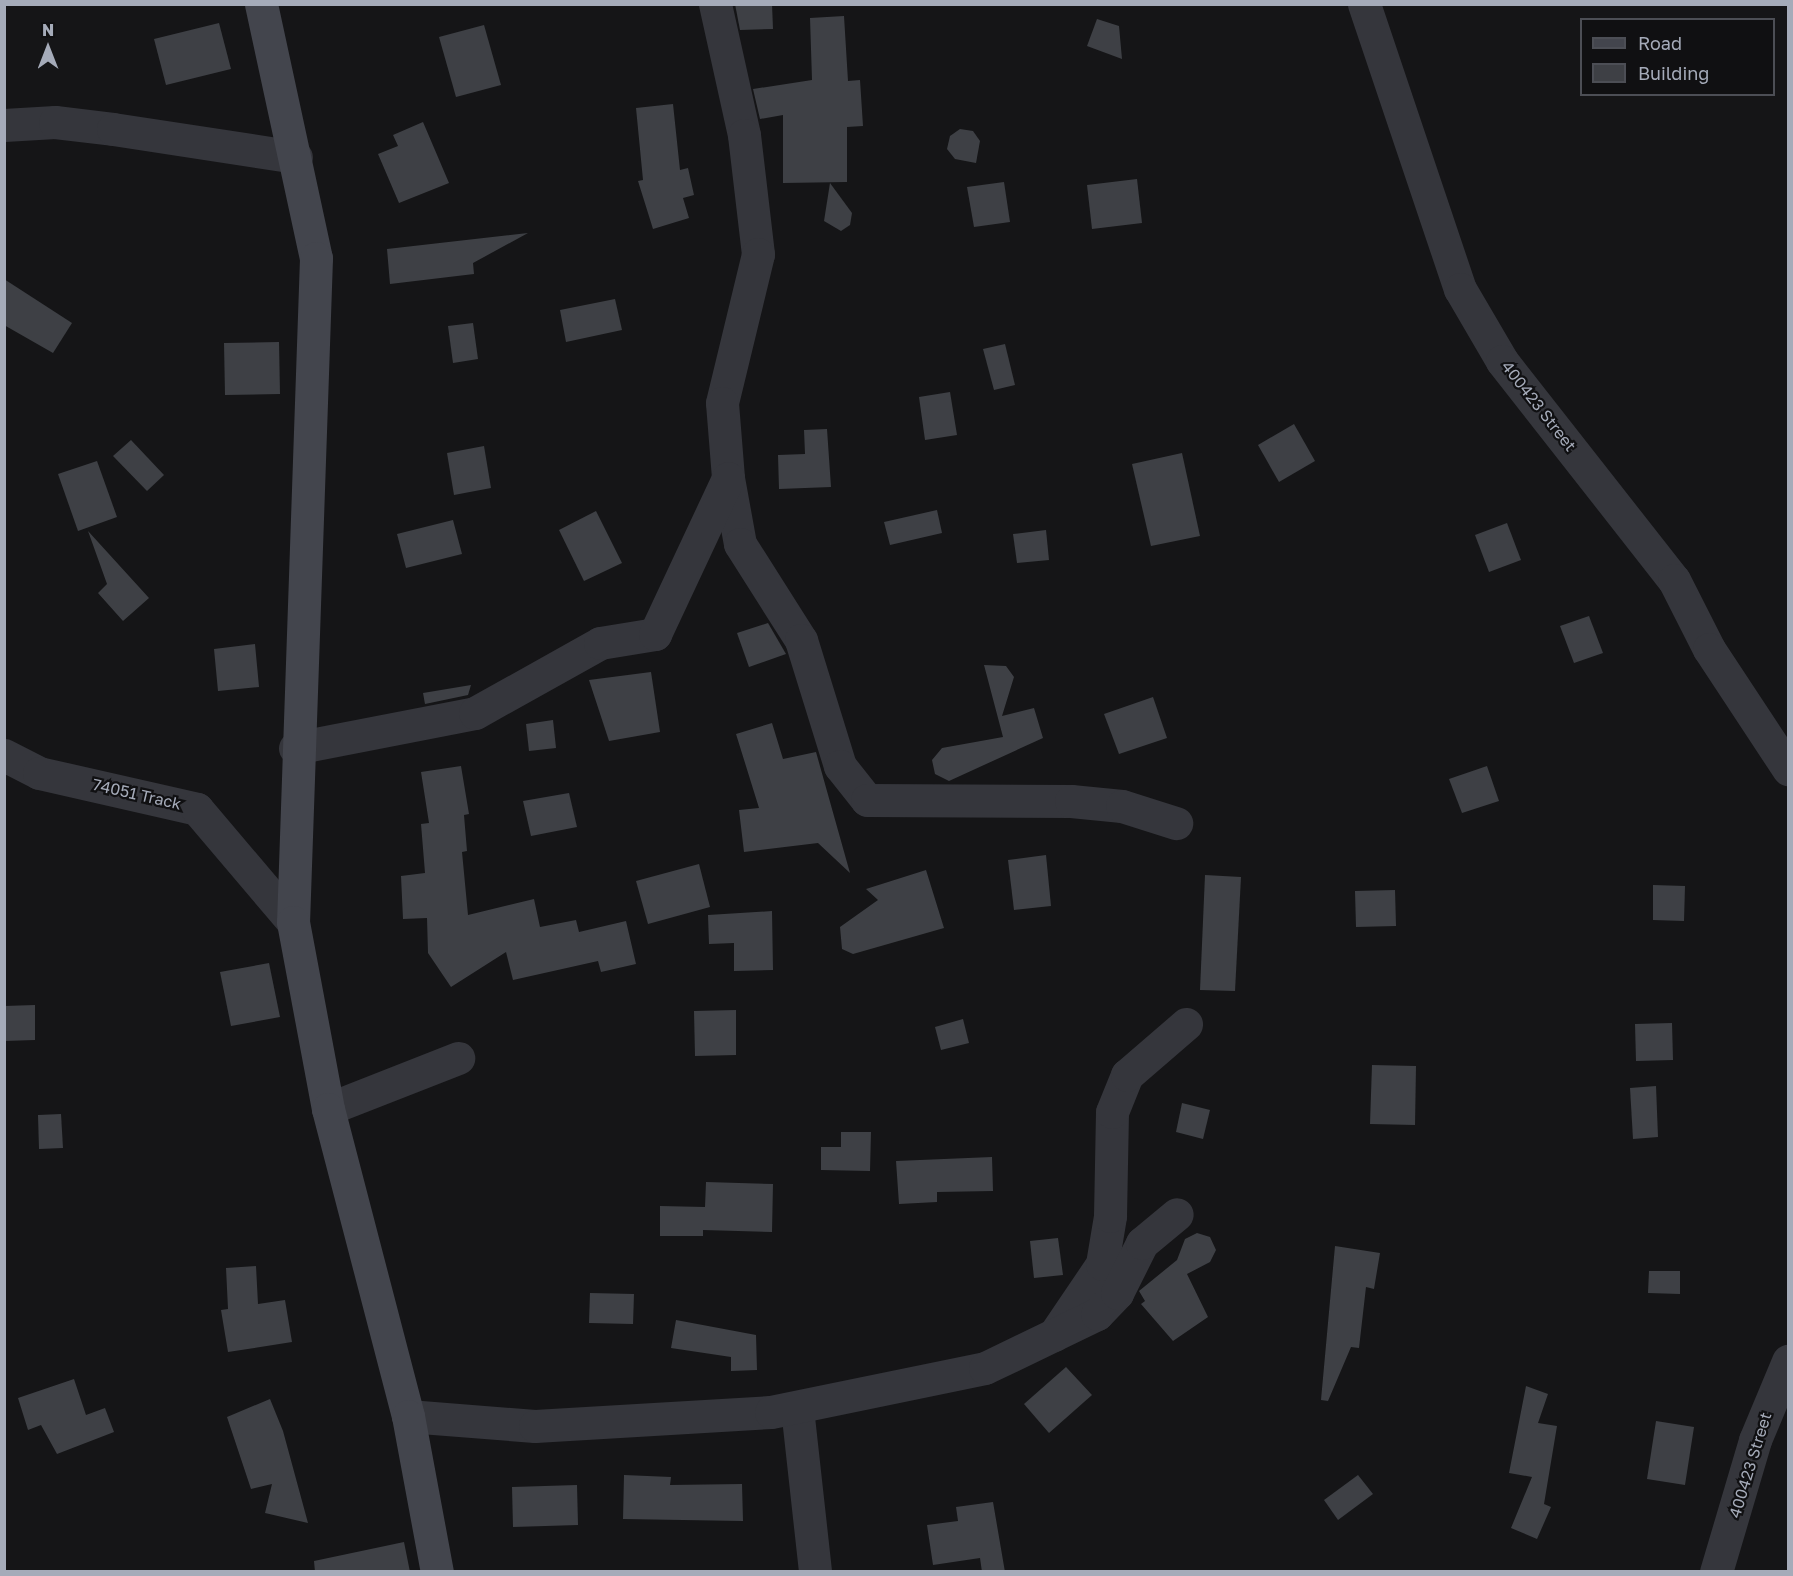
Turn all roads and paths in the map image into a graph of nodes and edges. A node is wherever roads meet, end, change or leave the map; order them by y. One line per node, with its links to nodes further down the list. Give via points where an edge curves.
1 (261, 4): 5 (street)
2 (715, 4): 6 (street, via 744,135 758,254 722,403)
3 (1364, 4): 9 (street, 400423 Street, via 1460,290 1502,361 1674,580 1709,649)
4 (4, 125): 5 (street, via 55,122)
5 (296, 157): 7 (street, via 316,258 314,422)
6 (728, 478): 7 (street, via 655,634 600,643 475,713); 10 (street, via 740,544 801,640 840,766 867,800 1071,801 1122,806)
7 (295, 748): 11 (street)
8 (4, 755): 11 (street, 74051 Track, via 39,773 197,808)
9 (1788, 769)
10 (1176, 823)
11 (293, 922): 14 (street)
12 (1186, 1024): 16 (street, via 1127,1075 1112,1112 1110,1216 1102,1264)
13 (458, 1058): 14 (street)
14 (328, 1109): 19 (street)
15 (1177, 1214): 16 (street, via 1142,1243 1117,1293 1097,1314)
16 (1052, 1339): 18 (street, via 985,1368)
17 (1788, 1361): 22 (street, 400423 Street, via 1755,1440)
18 (797, 1408): 19 (street, via 534,1426); 21 (street)
19 (408, 1416): 20 (street)
20 (437, 1572)
21 (815, 1572)
22 (1716, 1572)

